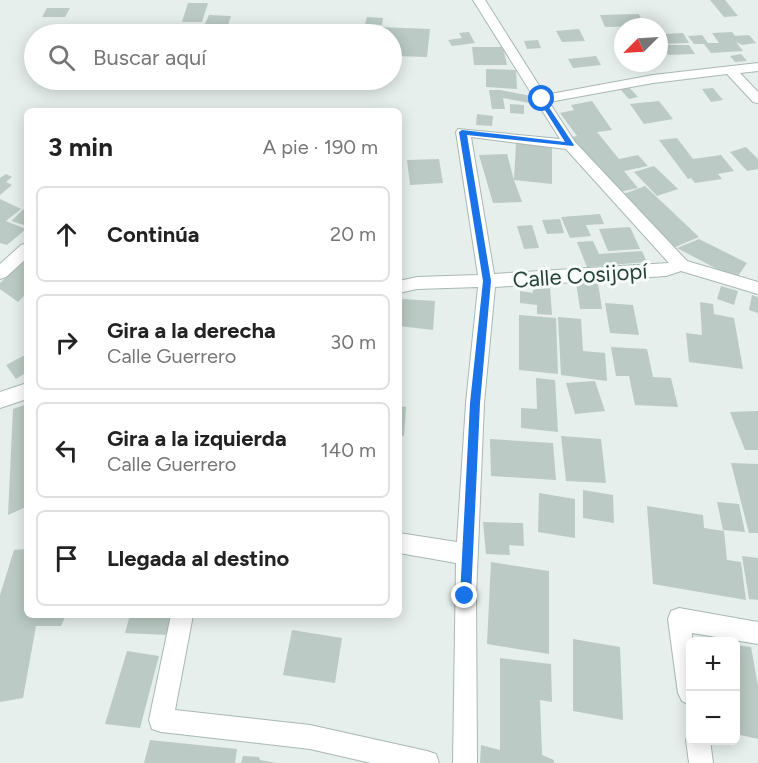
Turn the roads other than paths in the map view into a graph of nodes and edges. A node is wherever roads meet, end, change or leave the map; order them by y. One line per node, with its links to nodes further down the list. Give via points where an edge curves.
1 (479, 0): 4 (street)
2 (758, 67): 3 (street)
3 (731, 71): 4 (street, via 653,79); 5 (street)
4 (542, 99): 6 (street)
5 (758, 99)
6 (570, 145): 8 (street); 10 (street, via 462,132)
7 (24, 252): 9 (street)
8 (681, 265): 10 (street, Calle Cosijopí, via 666,270); 12 (street, Calle Cosijopí)
9 (0, 273)
10 (487, 281): 11 (street, Calle Cosijopí); 16 (street, via 475,403)
11 (402, 286)
12 (758, 288)
13 (24, 392): 14 (street)
14 (0, 400)
15 (402, 543): 16 (street)
16 (468, 554): 22 (street)
17 (181, 618): 21 (street, via 161,720 310,737)
18 (758, 633): 19 (street, via 679,619)
19 (690, 691)
20 (699, 745): 23 (street)
21 (427, 763)
22 (465, 763)
23 (701, 763)

